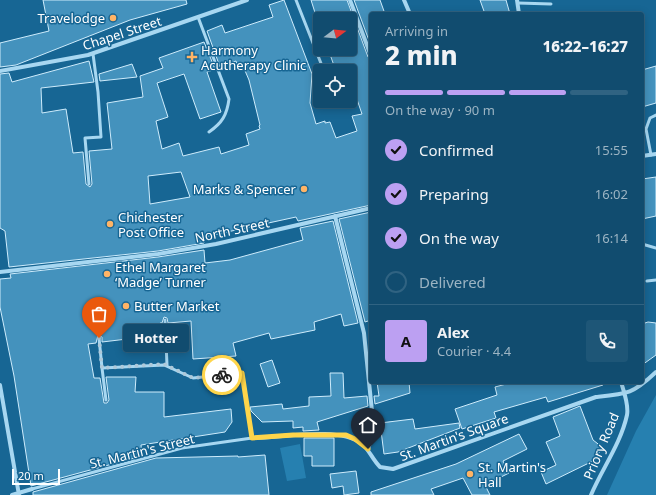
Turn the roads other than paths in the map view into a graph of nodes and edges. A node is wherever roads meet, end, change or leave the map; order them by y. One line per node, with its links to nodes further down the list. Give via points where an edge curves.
1 (247, 0): 9 (street, Chapel Street)
2 (296, 0): 12 (lane)
3 (350, 0): 10 (street)
4 (404, 0): 7 (street)
5 (518, 2): 6 (lane); 8 (street)
6 (551, 4)
7 (409, 12)
8 (519, 12)
9 (198, 16): 11 (street, Chapel Street); 15 (lane, via 228,99 228,111)
10 (369, 51)
11 (93, 54): 13 (street, Chapel Street); 18 (lane, via 101,137 85,138)
12 (321, 64)
13 (0, 71)
14 (656, 115): 16 (lane, via 650,118 646,129)
15 (209, 132)
16 (654, 154): 17 (street)
17 (644, 156)
18 (89, 184)
19 (369, 208): 20 (street, North Street)
20 (335, 216): 23 (street, North Street, via 216,244 165,253); 31 (street, via 364,334)
21 (644, 245): 22 (lane)
22 (656, 248)
23 (0, 272)
24 (647, 280): 25 (lane)
25 (656, 280)
26 (165, 320): 28 (lane)
27 (99, 338): 29 (lane)
28 (167, 365): 29 (lane); 37 (lane, via 193,378 242,373)
29 (102, 368): 36 (lane)
30 (656, 372): 35 (street, via 643,385)
31 (369, 376)
32 (370, 384): 38 (street, via 374,431)
33 (621, 384): 35 (street)
34 (0, 385): 40 (street)
35 (626, 394): 38 (street, St. Martin's Square, via 596,397 393,469 380,466); 42 (street, Priory Road, via 628,414)
36 (106, 400)
37 (252, 438): 38 (street, St. Martin's Square, via 346,435); 39 (lane, St. Martin's Street, via 182,448)
38 (368, 449)
39 (32, 489): 40 (street)
40 (19, 494): 41 (street)
41 (12, 495)
42 (591, 495)

